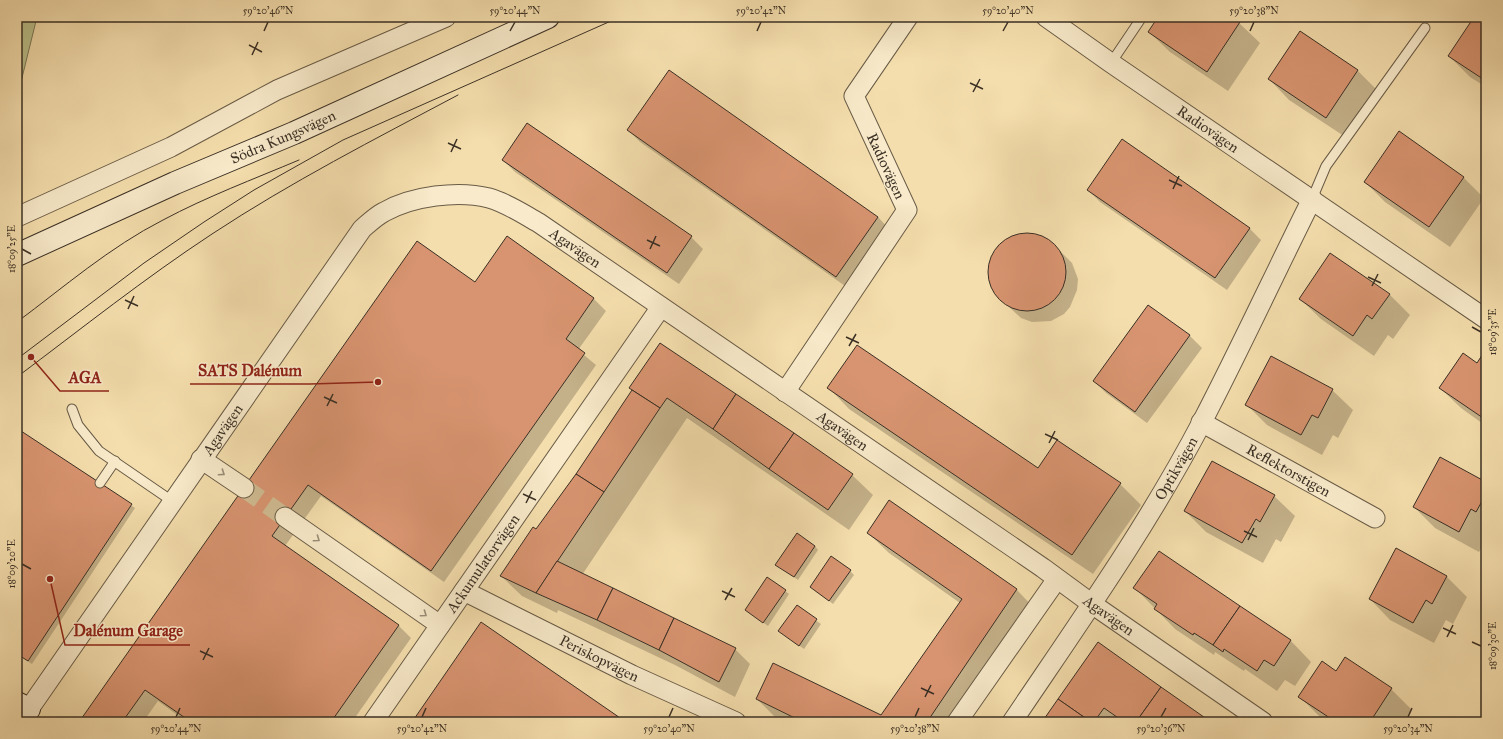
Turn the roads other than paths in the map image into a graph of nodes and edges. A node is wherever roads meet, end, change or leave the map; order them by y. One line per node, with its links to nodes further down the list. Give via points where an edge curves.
1 (446, 17): 9 (street, via 277,90 171,147)
2 (548, 17): 10 (main road, Södra Kungsvägen)
3 (908, 17): 13 (street, Radiovägen, via 854,96 907,210)
4 (1046, 17): 7 (street, Radiovägen)
5 (1142, 17): 7 (lane)
6 (1425, 28): 8 (lane, via 1326,166)
7 (1111, 63): 8 (street, Radiovägen)
8 (1312, 199): 12 (street, Radiovägen); 15 (street, Optikvägen)
9 (17, 217)
10 (17, 255)
11 (661, 307): 13 (street, Agavägen); 16 (street, Agavägen, via 539,223 509,206 488,198 461,194 435,196 404,203 384,212 362,229); 24 (street, Ackumulatorvägen)
12 (1486, 319)
13 (785, 392): 23 (street, Agavägen)
14 (72, 409): 17 (lane, via 85,435 99,451)
15 (1202, 422): 22 (street, Reflektorstigen); 25 (street, Optikvägen, via 1146,519)
16 (201, 459): 19 (street, one-way to 19); 20 (street, Agavägen)
17 (115, 461): 18 (lane); 20 (lane)
18 (100, 483)
19 (244, 488)
20 (172, 501): 27 (street, Agavägen)
21 (286, 517): 26 (street, one-way to 26)
22 (1375, 518)
23 (1057, 579): 25 (street, Agavägen); 30 (street)
24 (464, 592): 26 (street, Ackumulatorvägen); 29 (street, Periskopvägen, via 632,675)
25 (1092, 604): 31 (street, Optikvägen); 32 (street, Agavägen)
26 (440, 625): 28 (street, Ackumulatorvägen)
27 (22, 711)
28 (373, 722)
29 (736, 722)
30 (957, 722)
31 (1012, 722)
32 (1263, 722)

